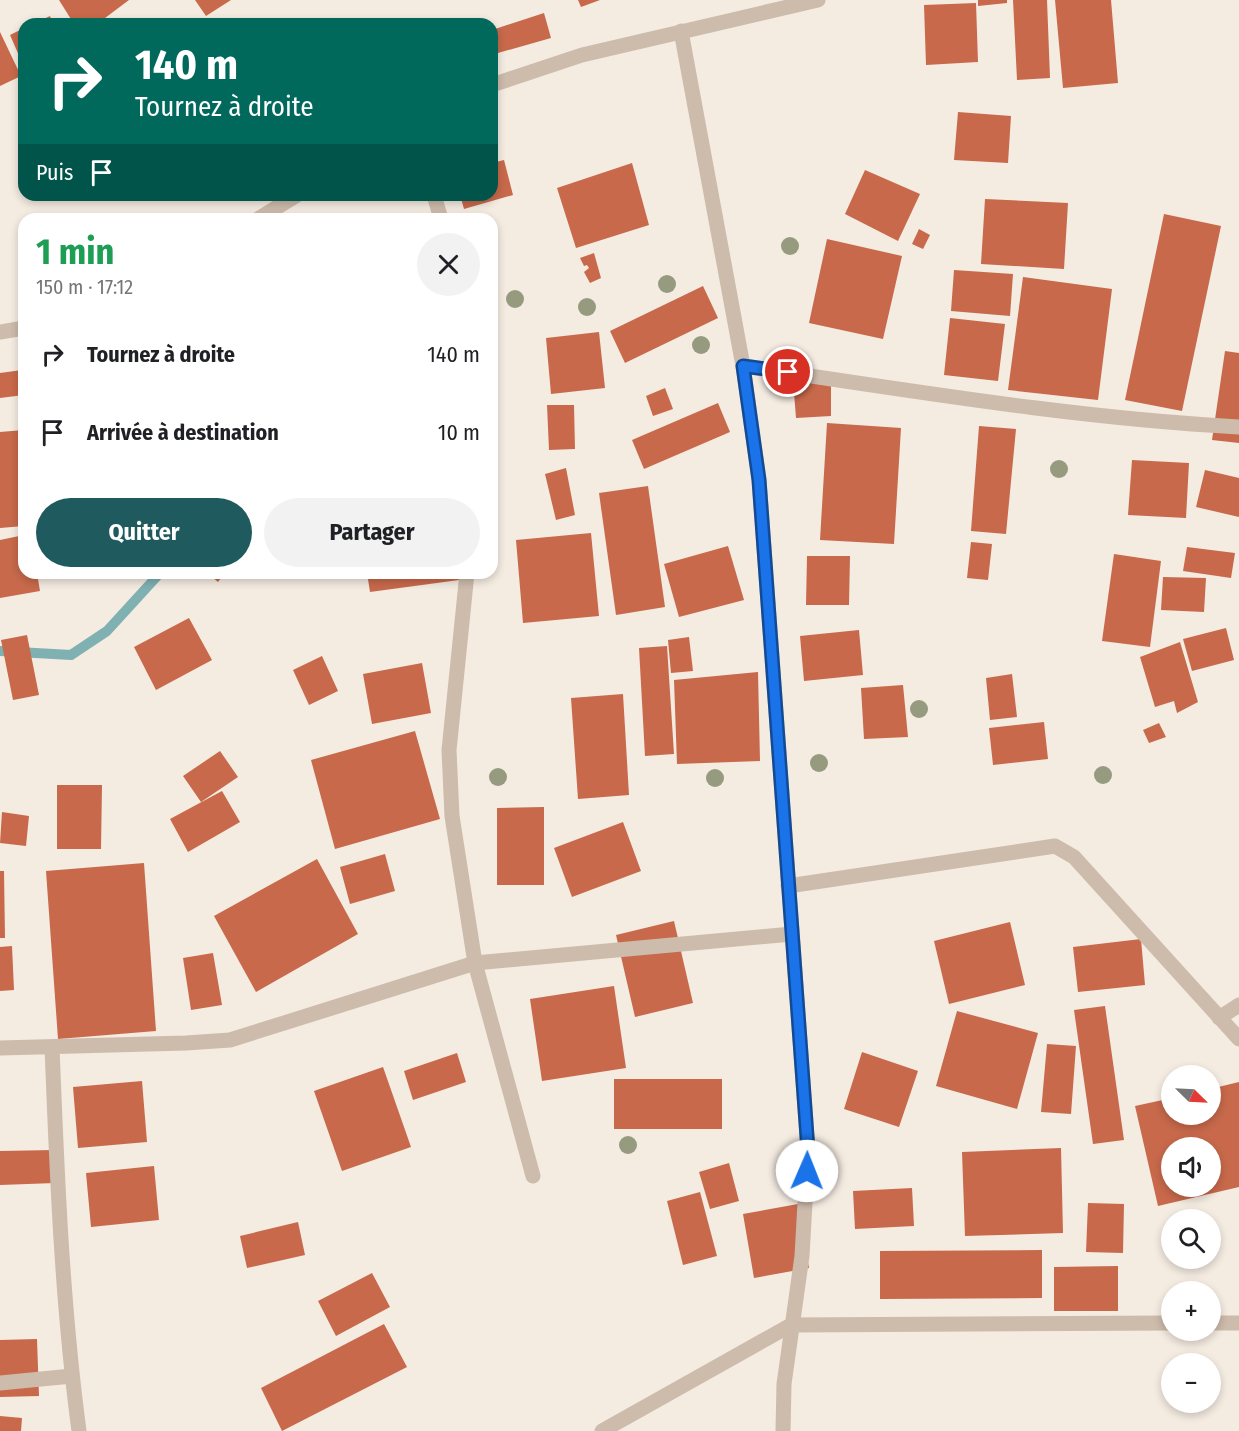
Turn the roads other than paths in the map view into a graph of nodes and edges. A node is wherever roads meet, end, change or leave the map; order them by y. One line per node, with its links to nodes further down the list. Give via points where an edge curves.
1 (818, 0): 2 (street)
2 (681, 31): 3 (street, via 582,55); 8 (street)
3 (498, 84)
4 (287, 201): 5 (street)
5 (268, 213)
6 (18, 329): 7 (street)
7 (0, 332)
8 (743, 366): 9 (street, via 1035,409 1155,423); 11 (street, via 759,480)
9 (1239, 427)
10 (466, 579): 13 (street, via 449,750 452,816)
11 (788, 886): 12 (street); 15 (street, via 1055,846 1074,857)
12 (792, 934): 13 (street); 23 (street, via 808,1150 802,1256)
13 (475, 963): 17 (street, via 230,1040); 19 (street)
14 (1239, 1005): 15 (street)
15 (1219, 1018): 16 (street)
16 (1239, 1039)
17 (52, 1047): 18 (street); 24 (street, via 59,1232)
18 (0, 1048)
19 (533, 1176)
20 (1161, 1323): 23 (street)
21 (1221, 1323): 22 (street)
22 (1239, 1323)
23 (791, 1325): 27 (street); 28 (street)
24 (72, 1376): 25 (street); 26 (street)
25 (0, 1383)
26 (79, 1431)
27 (602, 1431)
28 (783, 1431)

